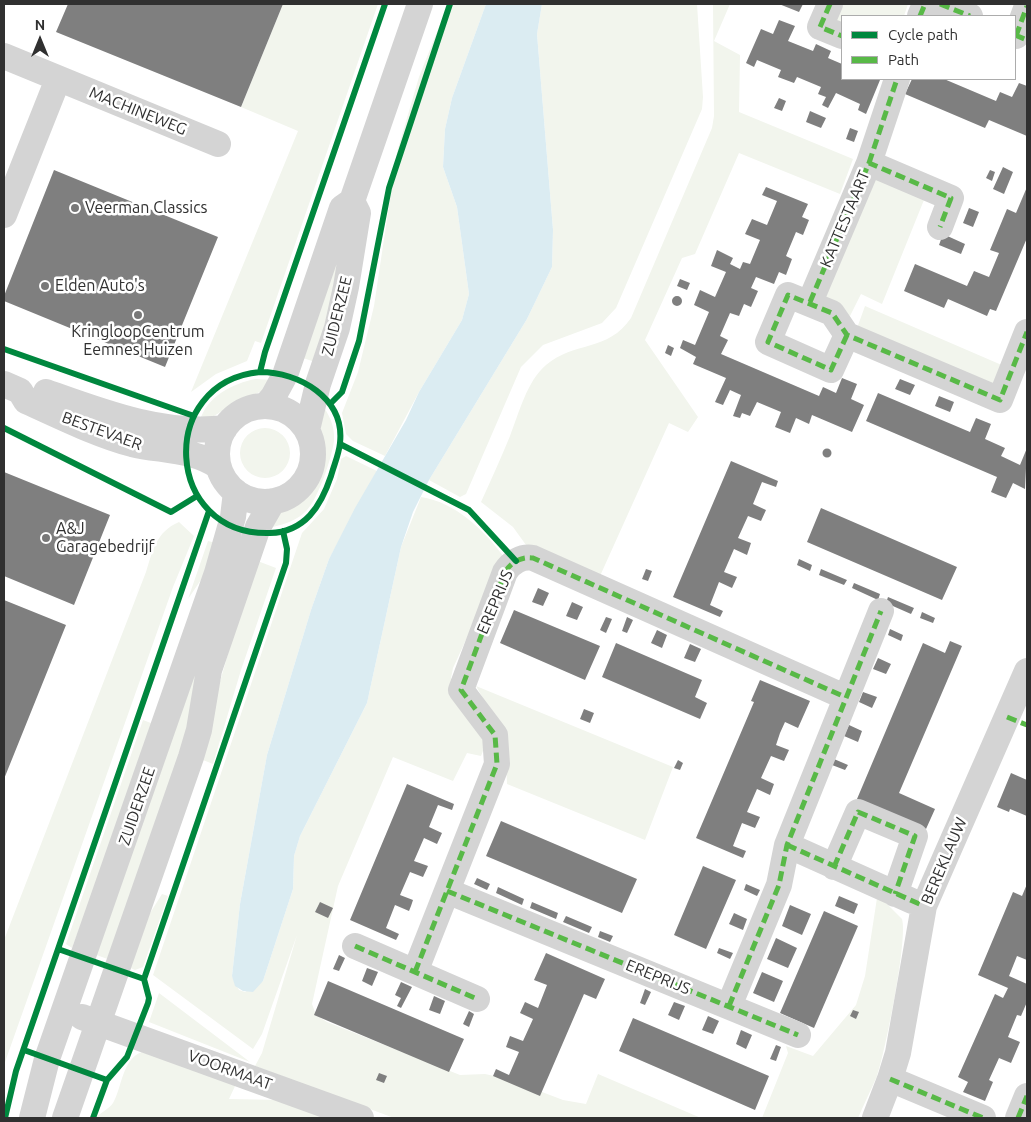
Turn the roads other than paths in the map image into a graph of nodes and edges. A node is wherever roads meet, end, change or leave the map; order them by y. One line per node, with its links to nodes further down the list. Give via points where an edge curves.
1 (420, 4): 13 (street, ZUIDERZEE)
2 (830, 4): 6 (street, via 820,27)
3 (940, 4): 5 (street)
4 (1027, 6): 7 (street)
5 (968, 15)
6 (841, 36)
7 (1019, 37)
8 (4, 56): 9 (street, MACHINEWEG)
9 (58, 79): 11 (street, MACHINEWEG); 14 (street)
10 (897, 80): 12 (street)
11 (218, 144)
12 (869, 163): 15 (street, KATTESTAART, via 952,198); 16 (street, KATTESTAART)
13 (352, 201): 20 (street, ZUIDERZEE, via 342,208 285,376); 22 (street, ZUIDERZEE, via 358,213 346,287)
14 (4, 215)
15 (940, 227)
16 (810, 302): 18 (street, via 832,313); 18 (street, via 788,295 768,342 831,370)
17 (1027, 332): 18 (street, via 1000,400)
18 (847, 335)
19 (12, 387): 21 (street, BESTEVAER, via 31,387 132,420 197,430); 23 (street, BESTEVAER, via 26,401 90,428 130,443 192,454)
20 (265, 406): 21 (street, via 242,412); 22 (street, via 289,412)
21 (225, 428): 23 (street, via 218,447)
22 (307, 430): 25 (street, via 313,456 308,474 296,490)
23 (220, 467): 24 (street)
24 (236, 492): 25 (street, via 250,499); 39 (street, ZUIDERZEE, via 233,517 217,573)
25 (273, 501): 40 (street, via 258,527 209,670 202,717 191,757)
26 (882, 611): 28 (street)
27 (1027, 671): 29 (street, BEREKLAUW)
28 (845, 697): 30 (street); 32 (street, EREPRIJS, via 541,561 529,557 520,559 505,572 461,690 495,734 497,764)
29 (1017, 721): 34 (street, BEREKLAUW)
30 (787, 845): 31 (street); 38 (street, via 780,885)
31 (834, 868): 33 (street); 33 (street, via 858,812 915,836)
32 (447, 891): 36 (street, EREPRIJS); 38 (street, EREPRIJS)
33 (895, 894): 34 (street)
34 (924, 906): 42 (street, BEREKLAUW, via 898,1053)
35 (355, 946): 36 (street)
36 (415, 972): 37 (street)
37 (477, 999)
38 (729, 1006): 41 (street, EREPRIJS)
39 (64, 1010): 40 (street, VOORMAAT); 44 (street, ZUIDERZEE, via 40,1081)
40 (99, 1023): 45 (street); 46 (street, VOORMAAT)
41 (798, 1035)
42 (890, 1079): 47 (street, BEREKLAUW); 48 (street)
43 (1027, 1096): 49 (street)
44 (32, 1118)
45 (64, 1118)
46 (361, 1118)
47 (875, 1118)
48 (983, 1118)
49 (1018, 1118)

